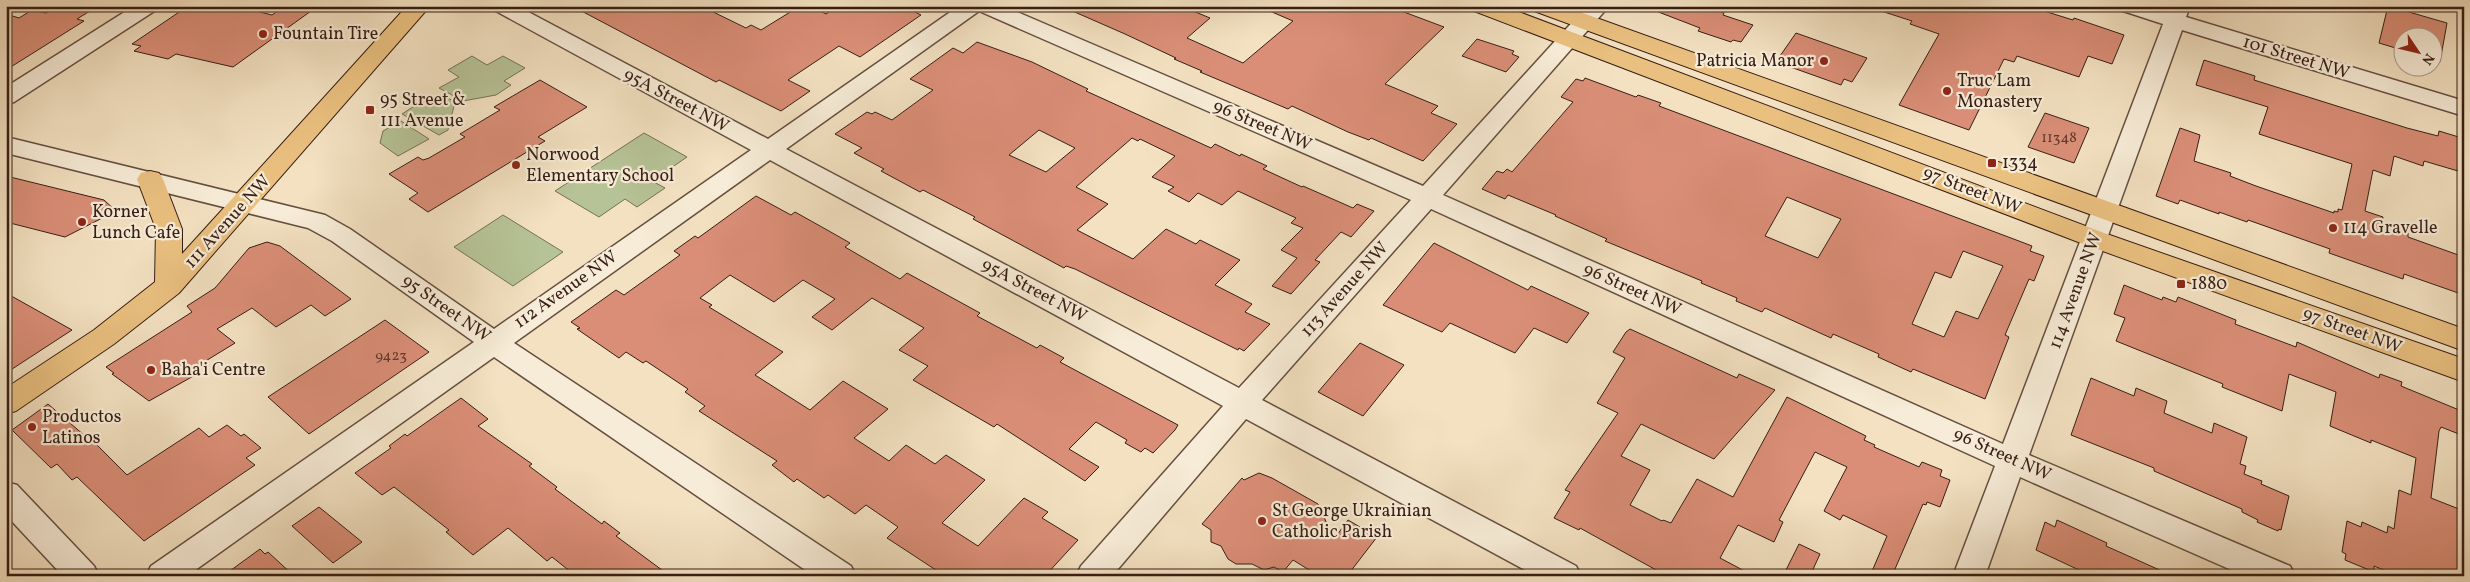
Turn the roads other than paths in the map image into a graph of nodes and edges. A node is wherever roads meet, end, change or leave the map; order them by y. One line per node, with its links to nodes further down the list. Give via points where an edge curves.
1 (149, 6): 11 (street)
2 (418, 6): 17 (main road, 111 Avenue NW)
3 (501, 6): 14 (street, 95A Street NW)
4 (973, 6): 14 (street, 112 Avenue NW)
5 (985, 6): 16 (street, 96 Street NW)
6 (1482, 6): 10 (main road, 97 Street NW)
7 (1542, 6): 10 (main road, 97 Street NW)
8 (2128, 6): 9 (street, 101 Street NW)
9 (2177, 14): 12 (street, 101 Street NW); 18 (street, 114 Avenue NW)
10 (1585, 22): 16 (street, 113 Avenue NW); 18 (main road, 97 Street NW); 19 (main road, 97 Street NW)
11 (6, 97)
12 (2464, 109)
13 (6, 145): 15 (street, 95 Street NW)
14 (767, 150): 22 (street, 112 Avenue NW); 24 (street, 95A Street NW)
15 (150, 179): 17 (street, 95 Street NW); 20 (main road, via 169,229)
16 (1428, 198): 24 (street, 113 Avenue NW); 26 (street, 96 Street NW)
17 (245, 202): 20 (main road, 111 Avenue NW); 22 (street, 95 Street NW, via 316,221 341,235)
18 (2106, 211): 19 (street, 114 Avenue NW); 21 (main road, 97 Street NW)
19 (2095, 239): 23 (main road, 97 Street NW); 26 (street, 114 Avenue NW)
20 (170, 286): 25 (main road, 111 Avenue NW, via 104,337)
21 (2464, 340)
22 (492, 342): 29 (street, 112 Avenue NW); 30 (street, 95 Street NW)
23 (2464, 371)
24 (1244, 402): 31 (street, 113 Avenue NW); 32 (street, 95A Street NW)
25 (6, 403)
26 (2012, 461): 33 (street, 114 Avenue NW); 34 (street, 96 Street NW)
27 (6, 494): 28 (street)
28 (83, 576)
29 (162, 576)
30 (840, 576)
31 (1092, 576)
32 (1565, 576)
33 (1969, 576)
34 (2279, 576)

